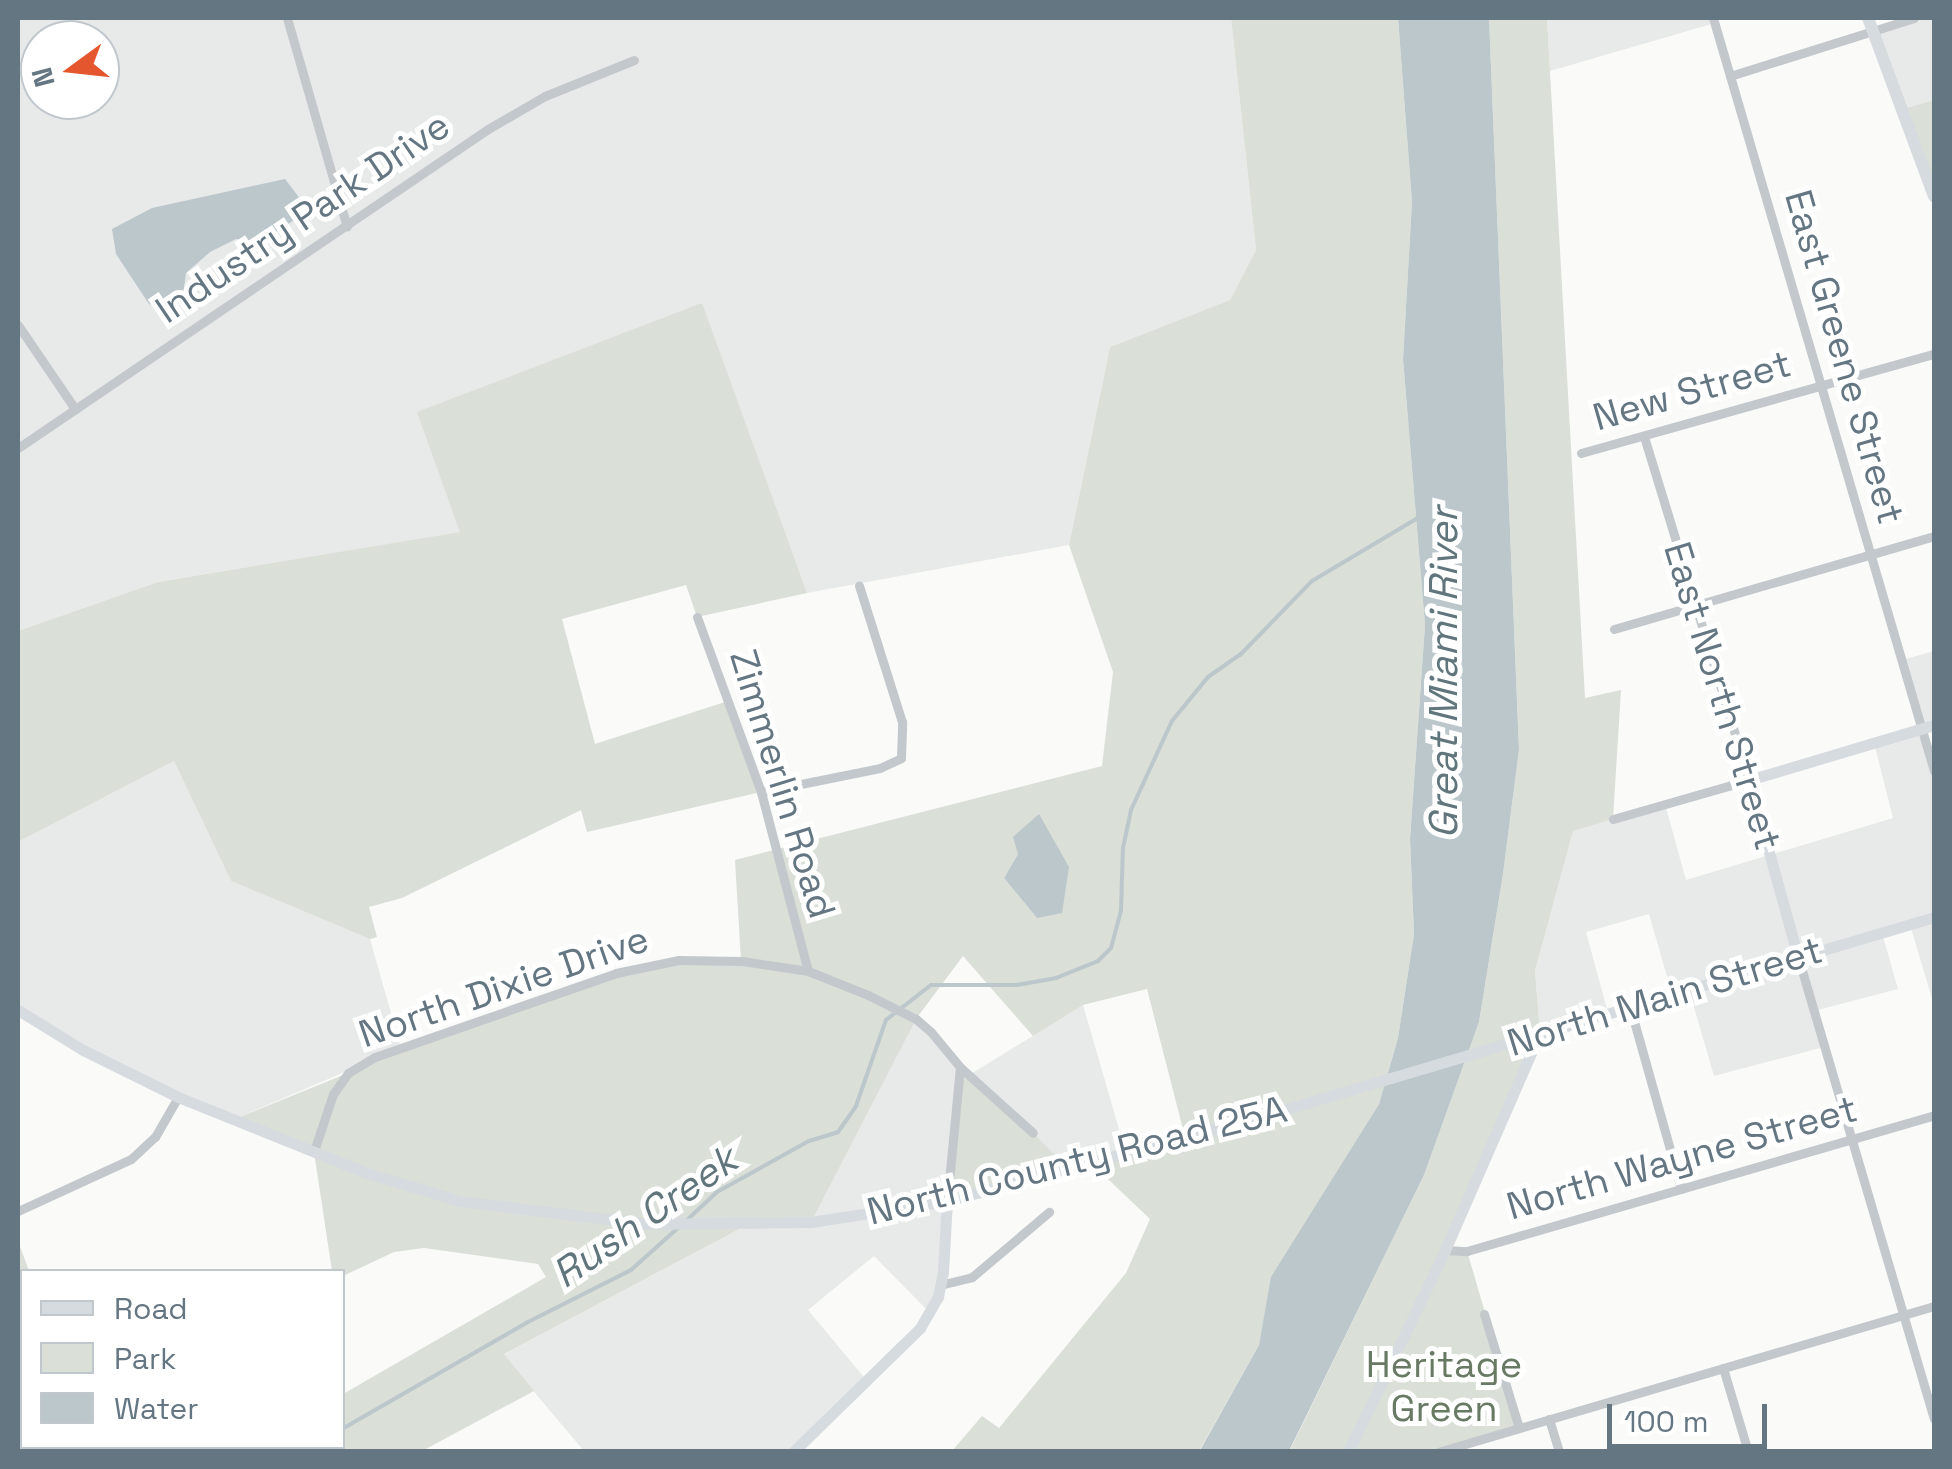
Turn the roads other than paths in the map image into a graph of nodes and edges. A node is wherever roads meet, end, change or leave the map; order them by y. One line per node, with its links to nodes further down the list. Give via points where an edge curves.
1 (287, 18): 8 (street)
2 (1713, 18): 6 (street, East Greene Street)
3 (1914, 18): 4 (street)
4 (1870, 23): 6 (street); 7 (main road)
5 (634, 60): 8 (street, Industry Park Drive, via 530,104)
6 (1730, 76): 11 (street, East Greene Street)
7 (1934, 196)
8 (347, 227): 12 (street, Industry Park Drive)
9 (18, 325): 12 (street)
10 (1934, 354): 11 (street, New Street)
11 (1821, 386): 13 (street, New Street); 17 (street, East Greene Street)
12 (75, 409): 14 (street, Industry Park Drive)
13 (1644, 436): 15 (street, New Street); 19 (street, East North Street)
14 (18, 448)
15 (1581, 454)
16 (1934, 536): 17 (street)
17 (1872, 556): 19 (street); 22 (street, East Greene Street)
18 (859, 586): 25 (street, via 902,722 901,758)
19 (1696, 607): 21 (street); 24 (street, East North Street)
20 (697, 616): 25 (street, Zimmerlin Road)
21 (1614, 628)
22 (1928, 727): 23 (street, East Greene Street); 24 (main road)
23 (1934, 771)
24 (1750, 780): 26 (street); 28 (main road, East North Street)
25 (762, 792): 29 (street, Zimmerlin Road)
26 (1614, 819)
27 (1934, 917): 28 (main road, North Main Street)
28 (1798, 957): 30 (main road, North Main Street); 38 (street)
29 (808, 971): 33 (street, North Dixie Drive, via 916,1019); 39 (street, North Dixie Drive, via 742,960 680,960 616,973 401,1048 348,1073 320,1123)
30 (1630, 1007): 32 (main road, North Main Street); 40 (street)
31 (18, 1010): 35 (main road, North County Road 25A)
32 (1540, 1034): 34 (main road, North Main Street); 44 (main road)
33 (960, 1067): 37 (street, North Dixie Drive); 41 (street)
34 (1395, 1078): 41 (main road, North County Road 25A)
35 (178, 1097): 39 (main road, North County Road 25A); 42 (street, via 155,1137 131,1159)
36 (1934, 1115): 38 (street, North Wayne Street)
37 (1033, 1133)
38 (1852, 1142): 40 (street, North Wayne Street); 48 (street)
39 (314, 1152): 41 (main road, North County Road 25A, via 460,1201 646,1224 747,1225)
40 (1681, 1190): 44 (street, North Wayne Street, via 1468,1251)
41 (948, 1201): 45 (main road)
42 (18, 1211)
43 (1048, 1212): 45 (street, via 972,1277)
44 (1446, 1250): 54 (main road)
45 (940, 1285): 53 (main road, via 920,1328)
46 (1934, 1306): 48 (street)
47 (1484, 1314): 52 (street)
48 (1904, 1315): 49 (street); 50 (street)
49 (1723, 1368): 51 (street); 57 (street)
50 (1934, 1418)
51 (1549, 1419): 52 (street); 56 (street)
52 (1519, 1428): 55 (street)
53 (792, 1452)
54 (1348, 1452)
55 (1438, 1452)
56 (1558, 1452)
57 (1748, 1452)

